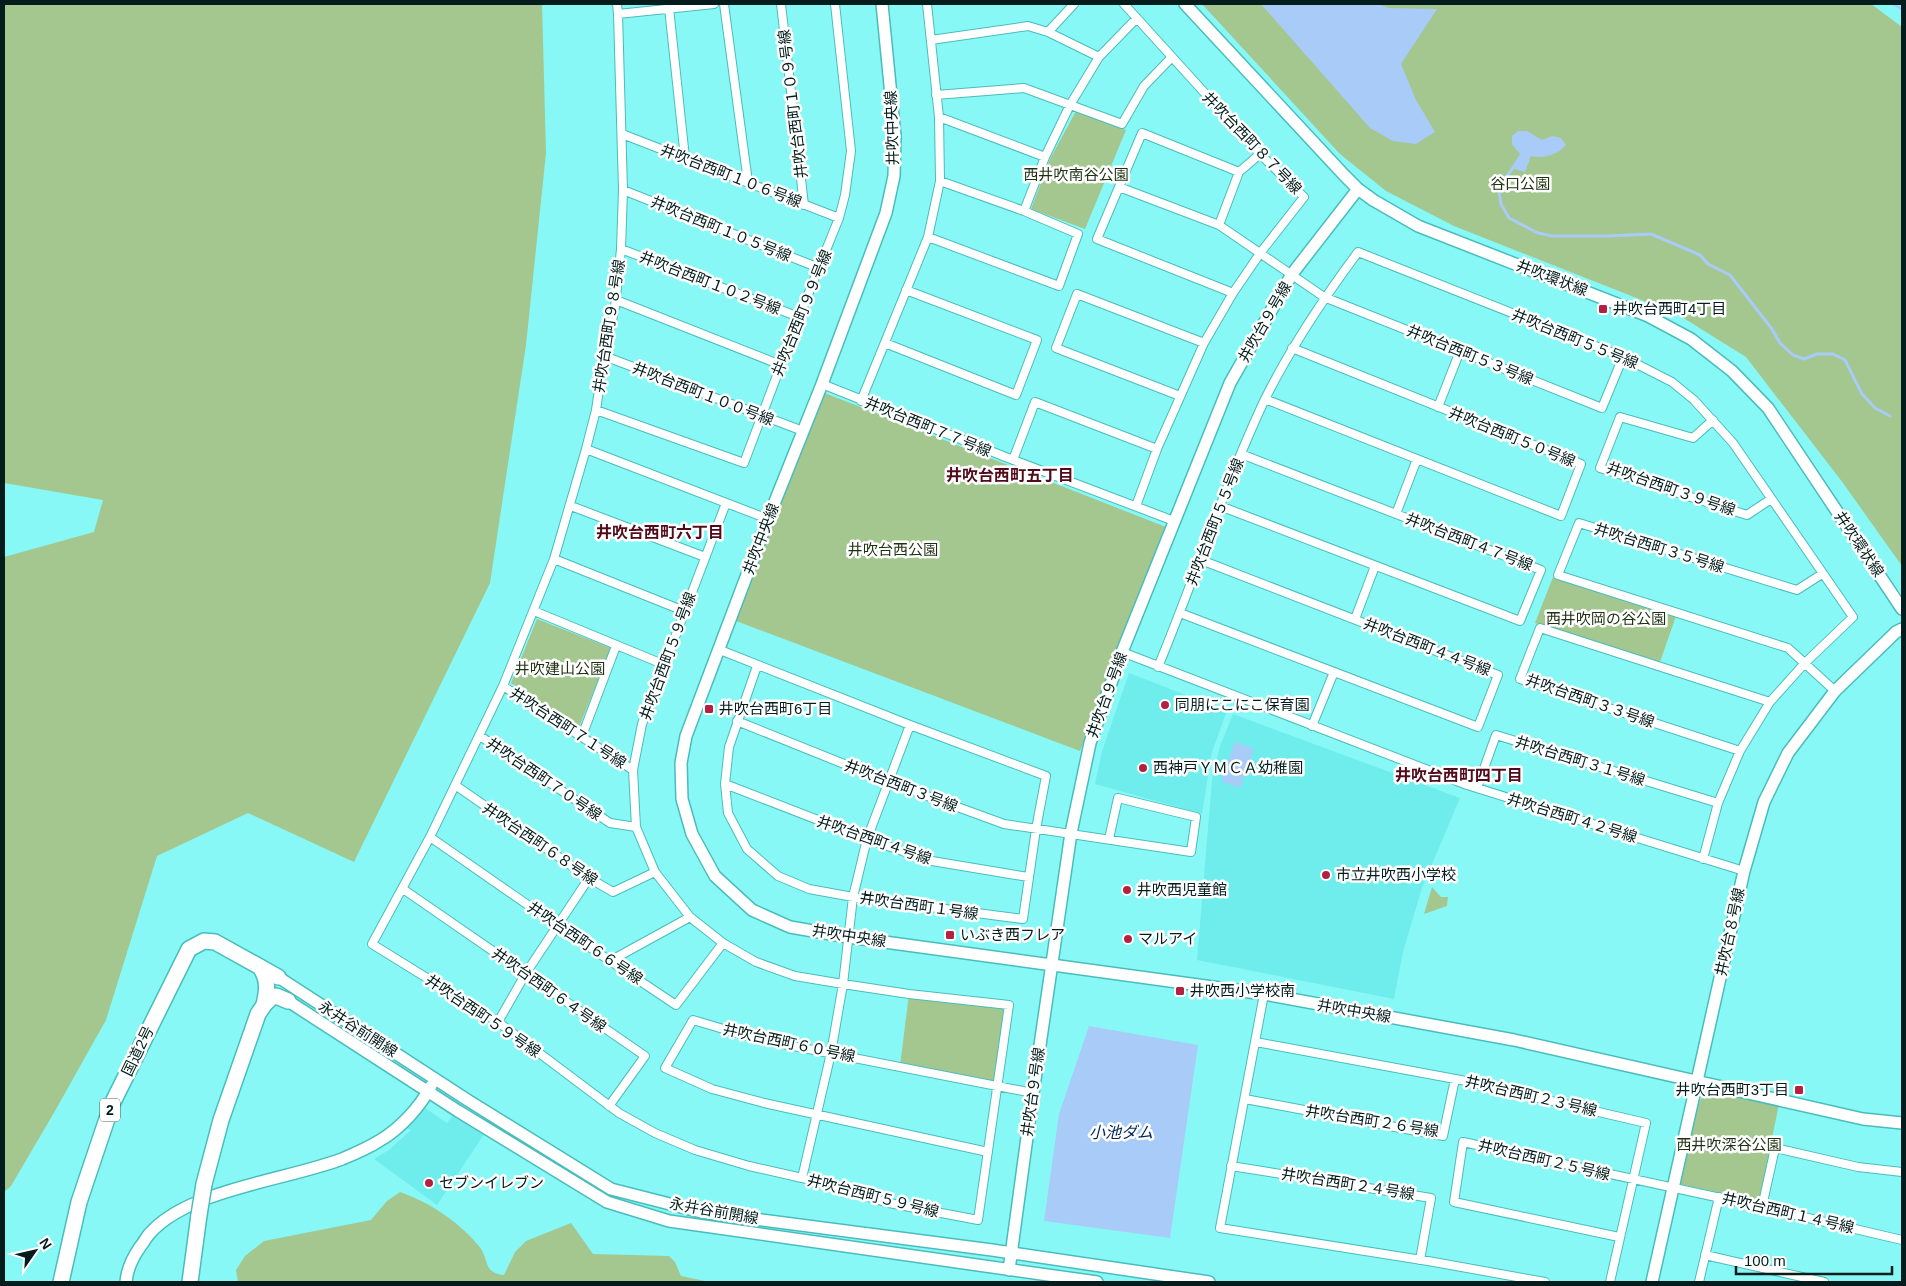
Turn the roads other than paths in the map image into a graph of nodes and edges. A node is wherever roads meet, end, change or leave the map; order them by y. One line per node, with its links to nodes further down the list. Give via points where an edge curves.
1 (617, 4): 12 (street, 井吹台西町９８号線)
2 (714, 4): 11 (street)
3 (724, 4): 27 (street)
4 (781, 4): 31 (street, 井吹台西町１０９号線)
5 (835, 4): 33 (street, 井吹台西町９９号線, via 851,151)
6 (882, 4): 52 (street, 井吹中央線, via 895,136 894,176 886,214)
7 (927, 4): 15 (street)
8 (1074, 4): 14 (street)
9 (1124, 4): 13 (street, 井吹台西町８７号線)
10 (1185, 4): 29 (street, 井吹環状線)
11 (669, 8): 12 (street); 24 (street)
12 (618, 14): 21 (street, 井吹台西町９８号線)
13 (1137, 18): 16 (street); 17 (street, 井吹台西町８７号線)
14 (1048, 32): 15 (street, via 1028,26); 16 (street)
15 (931, 40): 18 (street)
16 (1099, 57): 19 (street)
17 (1172, 57): 19 (street, via 1144,86 1122,124); 22 (street, 井吹台西町８７号線)
18 (936, 95): 19 (street, via 1024,88); 20 (street)
19 (1070, 105): 23 (street)
20 (939, 117): 23 (street); 26 (street)
21 (622, 134): 24 (street, 井吹台西町１０６号線); 30 (street, 井吹台西町９８号線)
22 (1260, 154): 25 (street); 37 (street, 井吹台西町８７号線, via 1304,196)
23 (1045, 157): 32 (street)
24 (685, 158): 27 (street, 井吹台西町１０６号線)
25 (1239, 172): 28 (street, via 1142,133); 34 (street)
26 (940, 181): 32 (street); 35 (street)
27 (748, 182): 31 (street, 井吹台西町１０６号線)
28 (1119, 187): 34 (street, 井吹台西町５３号線); 41 (street, via 1097,239)
29 (1358, 189): 39 (street, 井吹台９号線); 79 (street, 井吹環状線, via 1418,226 1648,316 1691,339 1732,371 1768,408)
30 (623, 190): 36 (street, 井吹台西町９８号線); 38 (street, 井吹台西町１０５号線)
31 (804, 205): 33 (street, 井吹台西町１０６号線)
32 (1024, 211): 35 (street, via 1078,234 1059,286)
33 (840, 218): 38 (street, 井吹台西町９９号線)
34 (1219, 225): 37 (street, 井吹台西町５３号線)
35 (928, 237): 40 (street)
36 (621, 248): 43 (street, 井吹台西町９８号線); 44 (street, 井吹台西町１０２号線)
37 (1261, 252): 39 (street, 井吹台西町５３号線); 41 (street, 井吹台西町８７号線)
38 (819, 268): 44 (street, 井吹台西町９９号線)
39 (1292, 274): 42 (street, 井吹台西町５３号線); 73 (street, 井吹台９号線, via 1230,383)
40 (906, 290): 45 (street); 45 (street, via 1038,340 1016,395)
41 (1233, 293): 46 (street, 井吹台西町８７号線)
42 (1324, 297): 47 (street, 井吹台西町５５号線); 48 (street, 井吹台西町５３号線); 50 (street, 井吹台西町５５号線, via 1358,252)
43 (616, 300): 49 (street, 井吹台西町９８号線); 51 (street)
44 (799, 317): 51 (street, 井吹台西町９９号線)
45 (885, 343): 55 (street)
46 (1204, 343): 53 (street, 井吹台西町８７号線); 53 (street, via 1077,294 1056,348)
47 (1292, 348): 54 (street, 井吹台西町５５号線); 56 (street, 井吹台西町５０号線)
48 (1460, 351): 50 (street, 井吹台西町５３号線, via 1602,408); 56 (street)
49 (604, 356): 57 (street, 井吹台西町９８号線); 58 (street, 井吹台西町１００号線)
50 (1623, 357): 59 (street, 井吹台西町５５号線, via 1672,382)
51 (781, 365): 58 (street, 井吹台西町９９号線)
52 (822, 384): 55 (street, 井吹台西町７７号線); 60 (street, 井吹中央線)
53 (1180, 396): 61 (street, 井吹台西町８７号線)
54 (1265, 400): 63 (street, 井吹台西町５５号線); 64 (street, 井吹台西町５０号線)
55 (862, 401): 65 (street, 井吹台西町７７号線)
56 (1438, 407): 64 (street, 井吹台西町５０号線, via 1581,464 1561,516)
57 (596, 410): 58 (street, 井吹台西町９９号線, via 744,463); 62 (street, 井吹台西町９８号線)
58 (761, 416): 60 (street, 井吹台西町１００号線)
59 (1713, 420): 66 (street, 井吹台西町５５号線, via 1733,443); 66 (street, 井吹台西町３９号線, via 1693,438 1620,417 1600,468 1747,515)
60 (803, 431): 72 (street, 井吹中央線)
61 (1157, 449): 65 (street, via 1035,402); 69 (street, 井吹台西町８７号線)
62 (586, 450): 67 (street); 68 (street, 井吹台西町５９号線)
63 (1241, 454): 70 (street, 井吹台西町５５号線); 71 (street, 井吹台西町４７号線)
64 (1418, 459): 71 (street)
65 (1013, 460): 69 (street, 井吹台西町７７号線)
66 (1771, 499): 78 (street, 井吹台西町５５号線)
67 (726, 503): 72 (street); 74 (street, 井吹台西町５９号線)
68 (571, 506): 74 (street); 75 (street, 井吹台西町５９号線)
69 (1136, 506): 73 (street, 井吹台西町７７号線)
70 (1220, 506): 76 (street, 井吹台西町５５号線); 77 (street, 井吹台西町４７号線)
71 (1396, 514): 77 (street, 井吹台西町４７号線, via 1541,570 1520,622)
72 (768, 519): 86 (street, 井吹中央線)
73 (1174, 521): 87 (street, 井吹台９号線)
74 (705, 557): 81 (street, 井吹台西町５９号線)
75 (554, 559): 80 (street, 井吹台西町５９号線); 81 (street)
76 (1201, 560): 82 (street, 井吹台西町５５号線); 83 (street, 井吹台西町４４号線)
77 (1375, 566): 83 (street)
78 (1822, 574): 88 (street, 井吹台西町５５号線, via 1853,617); 88 (street, 井吹台西町３５号線, via 1797,590 1578,523 1558,575 1788,648)
79 (1902, 609)
80 (534, 611): 85 (street); 93 (street, 井吹台西町５９号線)
81 (684, 611): 89 (street, 井吹台西町５９号線)
82 (1180, 613): 91 (street, 井吹台西町５５号線); 92 (street, 井吹台西町４４号線)
83 (1355, 619): 92 (street, 井吹台西町４４号線, via 1498,674 1478,727)
84 (1902, 629): 94 (street, 井吹台８号線)
85 (616, 646): 89 (street); 100 (street)
86 (720, 650): 90 (street, 井吹台西町１号線); 123 (street, 井吹中央線, via 686,736 681,763 682,799 692,834 715,876 752,910 790,927)
87 (1122, 652): 91 (street, 井吹台西町４２号線); 110 (street, 井吹台９号線, via 1090,743)
88 (1805, 663): 94 (street, 井吹台西町３５号線); 95 (street, 井吹台西町５５号線)
89 (665, 665): 102 (street, 井吹台西町５９号線, via 642,724)
90 (757, 666): 96 (street, 井吹台西町１号線); 97 (street, 井吹台西町１号線)
91 (1158, 667): 98 (street, 井吹台西町４２号線)
92 (1334, 672): 98 (street)
93 (504, 686): 99 (street, 井吹台西町５９号線); 100 (street, 井吹台西町７１号線)
94 (1835, 691): 115 (street, 井吹台８号線, via 1788,753 1764,802)
95 (1770, 702): 101 (street, 井吹台西町５５号線); 101 (street, 井吹台西町３３号線, via 1540,628 1520,679)
96 (737, 721): 103 (street, 井吹台西町３号線); 104 (street, 井吹台西町１号線, via 729,747)
97 (910, 725): 103 (street); 109 (street, 井吹台西町１号線, via 1046,776)
98 (1312, 726): 106 (street, 井吹台西町４２号線)
99 (480, 736): 105 (street, 井吹台西町５９号線); 108 (street, 井吹台西町７０号線, via 610,823)
100 (582, 736): 102 (street, 井吹台西町７１号線)
101 (1740, 751): 107 (street, 井吹台西町５５号線)
102 (632, 770): 108 (street, 井吹台西町５９号線)
103 (889, 782): 109 (street, 井吹台西町３号線, via 1004,824); 112 (street)
104 (725, 784): 112 (street, 井吹台西町４号線); 120 (street, 井吹台西町１号線, via 728,813 747,849 778,876 809,889)
105 (455, 785): 111 (street, 井吹台西町５９号線); 118 (street, 井吹台西町６８号線)
106 (1477, 788): 107 (street, 井吹台西町３１号線, via 1496,735); 114 (street, 井吹台西町４２号線)
107 (1718, 804): 114 (street, 井吹台西町５５号線)
108 (636, 827): 116 (street, 井吹台西町５９号線)
109 (1036, 829): 110 (street, 井吹台西町３号線); 117 (street, 井吹台西町１号線)
110 (1071, 833): 113 (street, 井吹台西町３号線); 126 (street, 井吹台９号線)
111 (430, 837): 119 (street, 井吹台西町５９号線); 122 (street, 井吹台西町６６号線)
112 (867, 839): 117 (street, 井吹台西町４号線, via 932,861); 120 (street)
113 (1108, 839): 113 (street, 井吹台西町３号線, via 1191,852 1196,817 1118,798)
114 (1703, 859): 115 (street, 井吹台西町４２号線)
115 (1744, 871): 139 (street, 井吹台８号線)
116 (655, 872): 118 (street, 井吹台西町６８号線, via 613,892); 121 (street, 井吹台西町５９号線)
117 (1028, 877): 120 (street, 井吹台西町１号線, via 1023,919)
118 (589, 878): 122 (street)
119 (403, 889): 128 (street, 井吹台西町６４号線); 134 (street, 井吹台西町５９号線, via 372,944)
120 (853, 897): 123 (street)
121 (690, 917): 124 (street, 井吹台西町５９号線); 125 (street)
122 (558, 926): 125 (street, 井吹台西町６６号線); 128 (street)
123 (848, 937): 126 (street, 井吹中央線); 130 (street)
124 (723, 943): 125 (street, 井吹台西町６６号線, via 676,1004); 130 (street, 井吹台西町５９号線, via 756,962 795,976)
125 (610, 961)
126 (1052, 964): 131 (street, 井吹中央線); 142 (street, 井吹台９号線)
127 (260, 967): 129 (highway, 国道2号 / 2); 133 (highway, via 268,986); 161 (highway, 国道2号 / 2, via 215,942 204,941 189,950 112,1104 79,1202)
128 (526, 974): 134 (street); 144 (street, 井吹台西町６４号線, via 645,1056)
129 (278, 977): 137 (street, 永井谷前開線)
130 (843, 984): 136 (street); 140 (street, 井吹台西町５９号線, via 1009,1005)
131 (1264, 994): 135 (street); 139 (street, 井吹中央線, via 1514,1040)
132 (288, 1002): 133 (highway, via 276,996); 141 (street, 永井谷前開線)
133 (264, 1005): 163 (highway, bridge, via 221,1120 204,1184)
134 (498, 1022): 144 (street, 井吹台西町５９号線)
135 (1256, 1042): 138 (street, 井吹台西町２３号線); 143 (street)
136 (831, 1053): 140 (street, 井吹台西町６０号線); 145 (street); 145 (street, 井吹台西町６０号線, via 757,1039 693,1020 665,1068 712,1089)
137 (434, 1079): 141 (street); 157 (street, 永井谷前開線, via 611,1189 701,1212)
138 (1455, 1079): 143 (street, 井吹台西町２６号線, via 1443,1136); 151 (street, 井吹台西町２３号線, via 1646,1123)
139 (1697, 1082): 146 (street, 井吹中央線, via 1863,1119); 152 (street, 井吹台８号線)
140 (998, 1085): 142 (street, 井吹台西町６０号線); 147 (street, 井吹台西町５９号線)
141 (428, 1092): 160 (street, 永井谷前開線, via 606,1202 670,1221); 162 (street, via 401,1124 363,1150 341,1160 221,1194 167,1218 151,1232 135,1255)
142 (1033, 1093): 157 (street, 井吹台９号線)
143 (1245, 1099): 148 (street)
144 (609, 1106): 150 (street, 井吹台西町５９号線, via 655,1133 694,1150)
145 (818, 1116): 147 (street, 井吹台西町６０号線); 150 (street)
146 (1902, 1123)
147 (988, 1152): 150 (street, 井吹台西町５９号線, via 978,1220 889,1202)
148 (1231, 1166): 159 (street, via 1220,1228); 159 (street, 井吹台西町２４号線, via 1431,1198)
149 (1902, 1172): 154 (street, via 1858,1168 1775,1148)
150 (802, 1178)
151 (1633, 1180): 152 (street, 井吹台西町２５号線); 155 (street, 井吹台西町２３号線); 155 (street, 井吹台西町２５号線, via 1463,1142 1454,1202)
152 (1674, 1187): 153 (street, 井吹台西町１４号線); 168 (street, 井吹台８号線)
153 (1719, 1197): 154 (street, 井吹台西町１４号線); 158 (street)
154 (1762, 1207): 156 (street, 井吹台西町１４号線)
155 (1619, 1237): 167 (street, 井吹台西町２３号線)
156 (1902, 1240)
157 (1010, 1253): 160 (street, 井吹台９号線); 165 (street, 永井谷前開線)
158 (1705, 1255): 169 (street); 170 (street)
159 (1420, 1260): 166 (street)
160 (1009, 1270): 164 (street, 永井谷前開線)
161 (61, 1282)
162 (126, 1282)
163 (190, 1282)
164 (1097, 1282)
165 (1209, 1282)
166 (1545, 1282)
167 (1610, 1282)
168 (1652, 1282)
169 (1698, 1282)
170 (1824, 1282)

